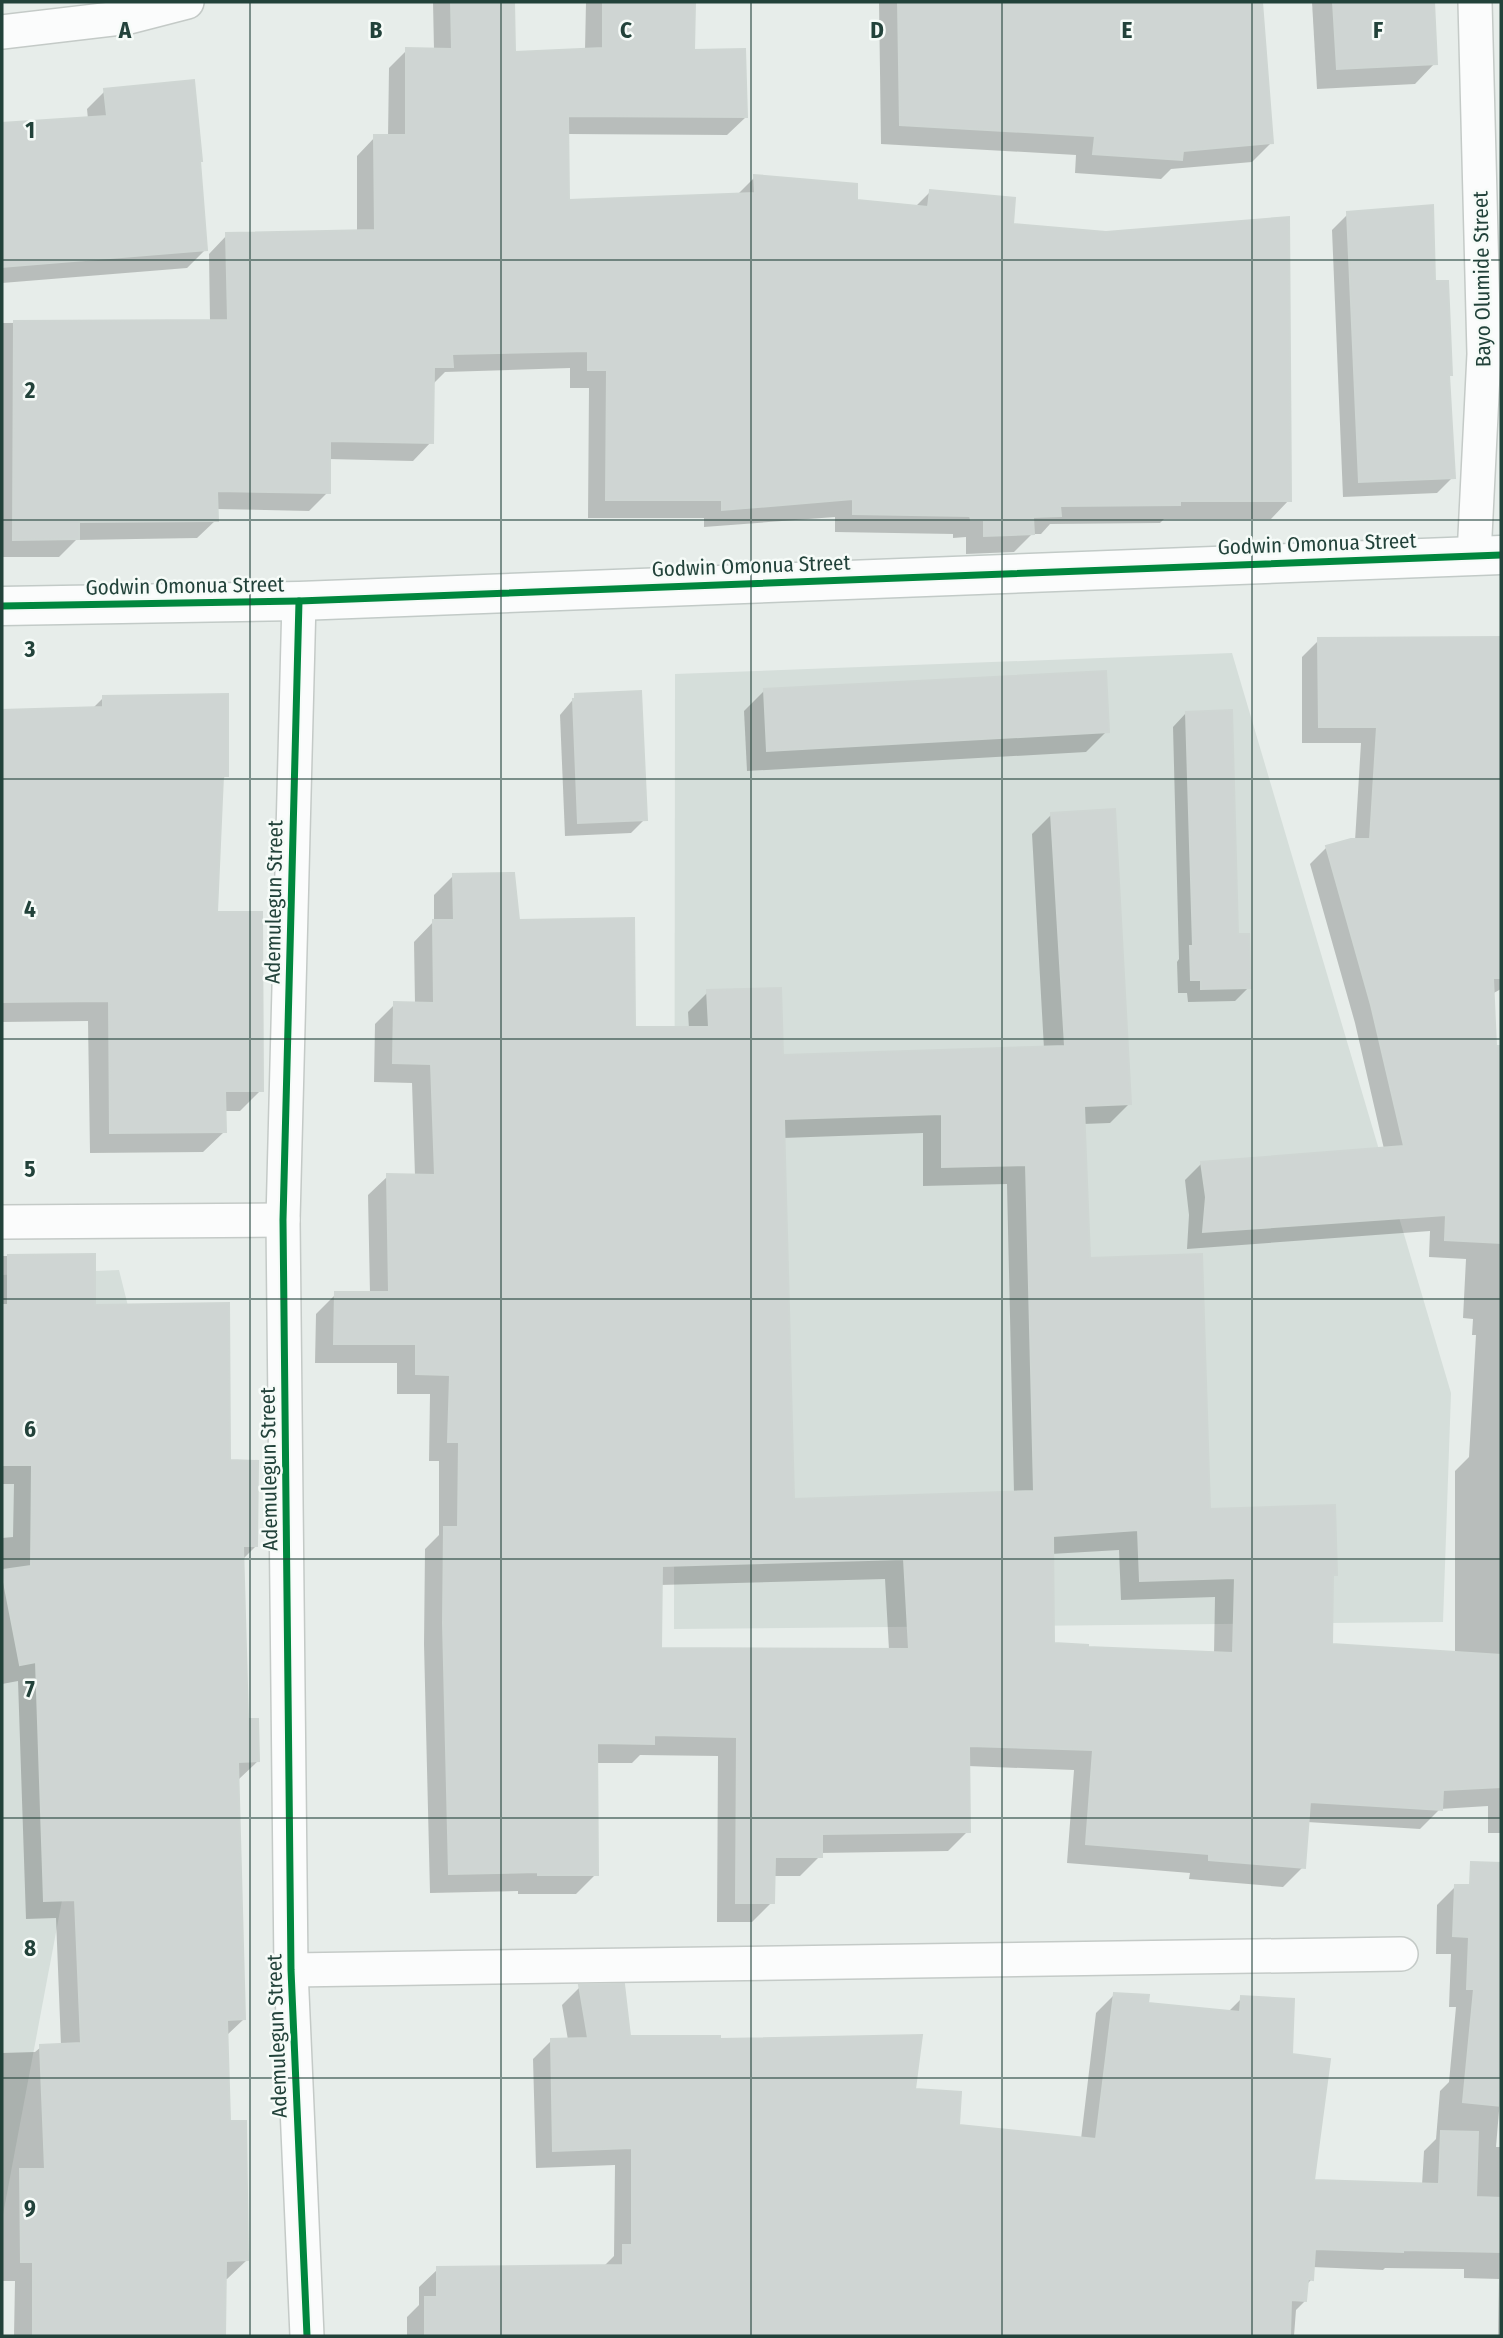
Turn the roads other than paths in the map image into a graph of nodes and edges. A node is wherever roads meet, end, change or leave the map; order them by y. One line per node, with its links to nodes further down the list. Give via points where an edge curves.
1 (187, 2): 3 (street, via 129,17)
2 (1475, 2): 4 (street, Bayo Olumide Street)
3 (2, 32)
4 (1488, 555): 5 (street, Godwin Omonua Street)
5 (299, 601): 6 (street, Godwin Omonua Street); 7 (street, Ademulegun Street)
6 (2, 606)
7 (283, 1220): 8 (street); 10 (street, Ademulegun Street)
8 (2, 1222)
9 (1401, 1954): 10 (street)
10 (291, 1970): 11 (street, Ademulegun Street)
11 (307, 2336)

